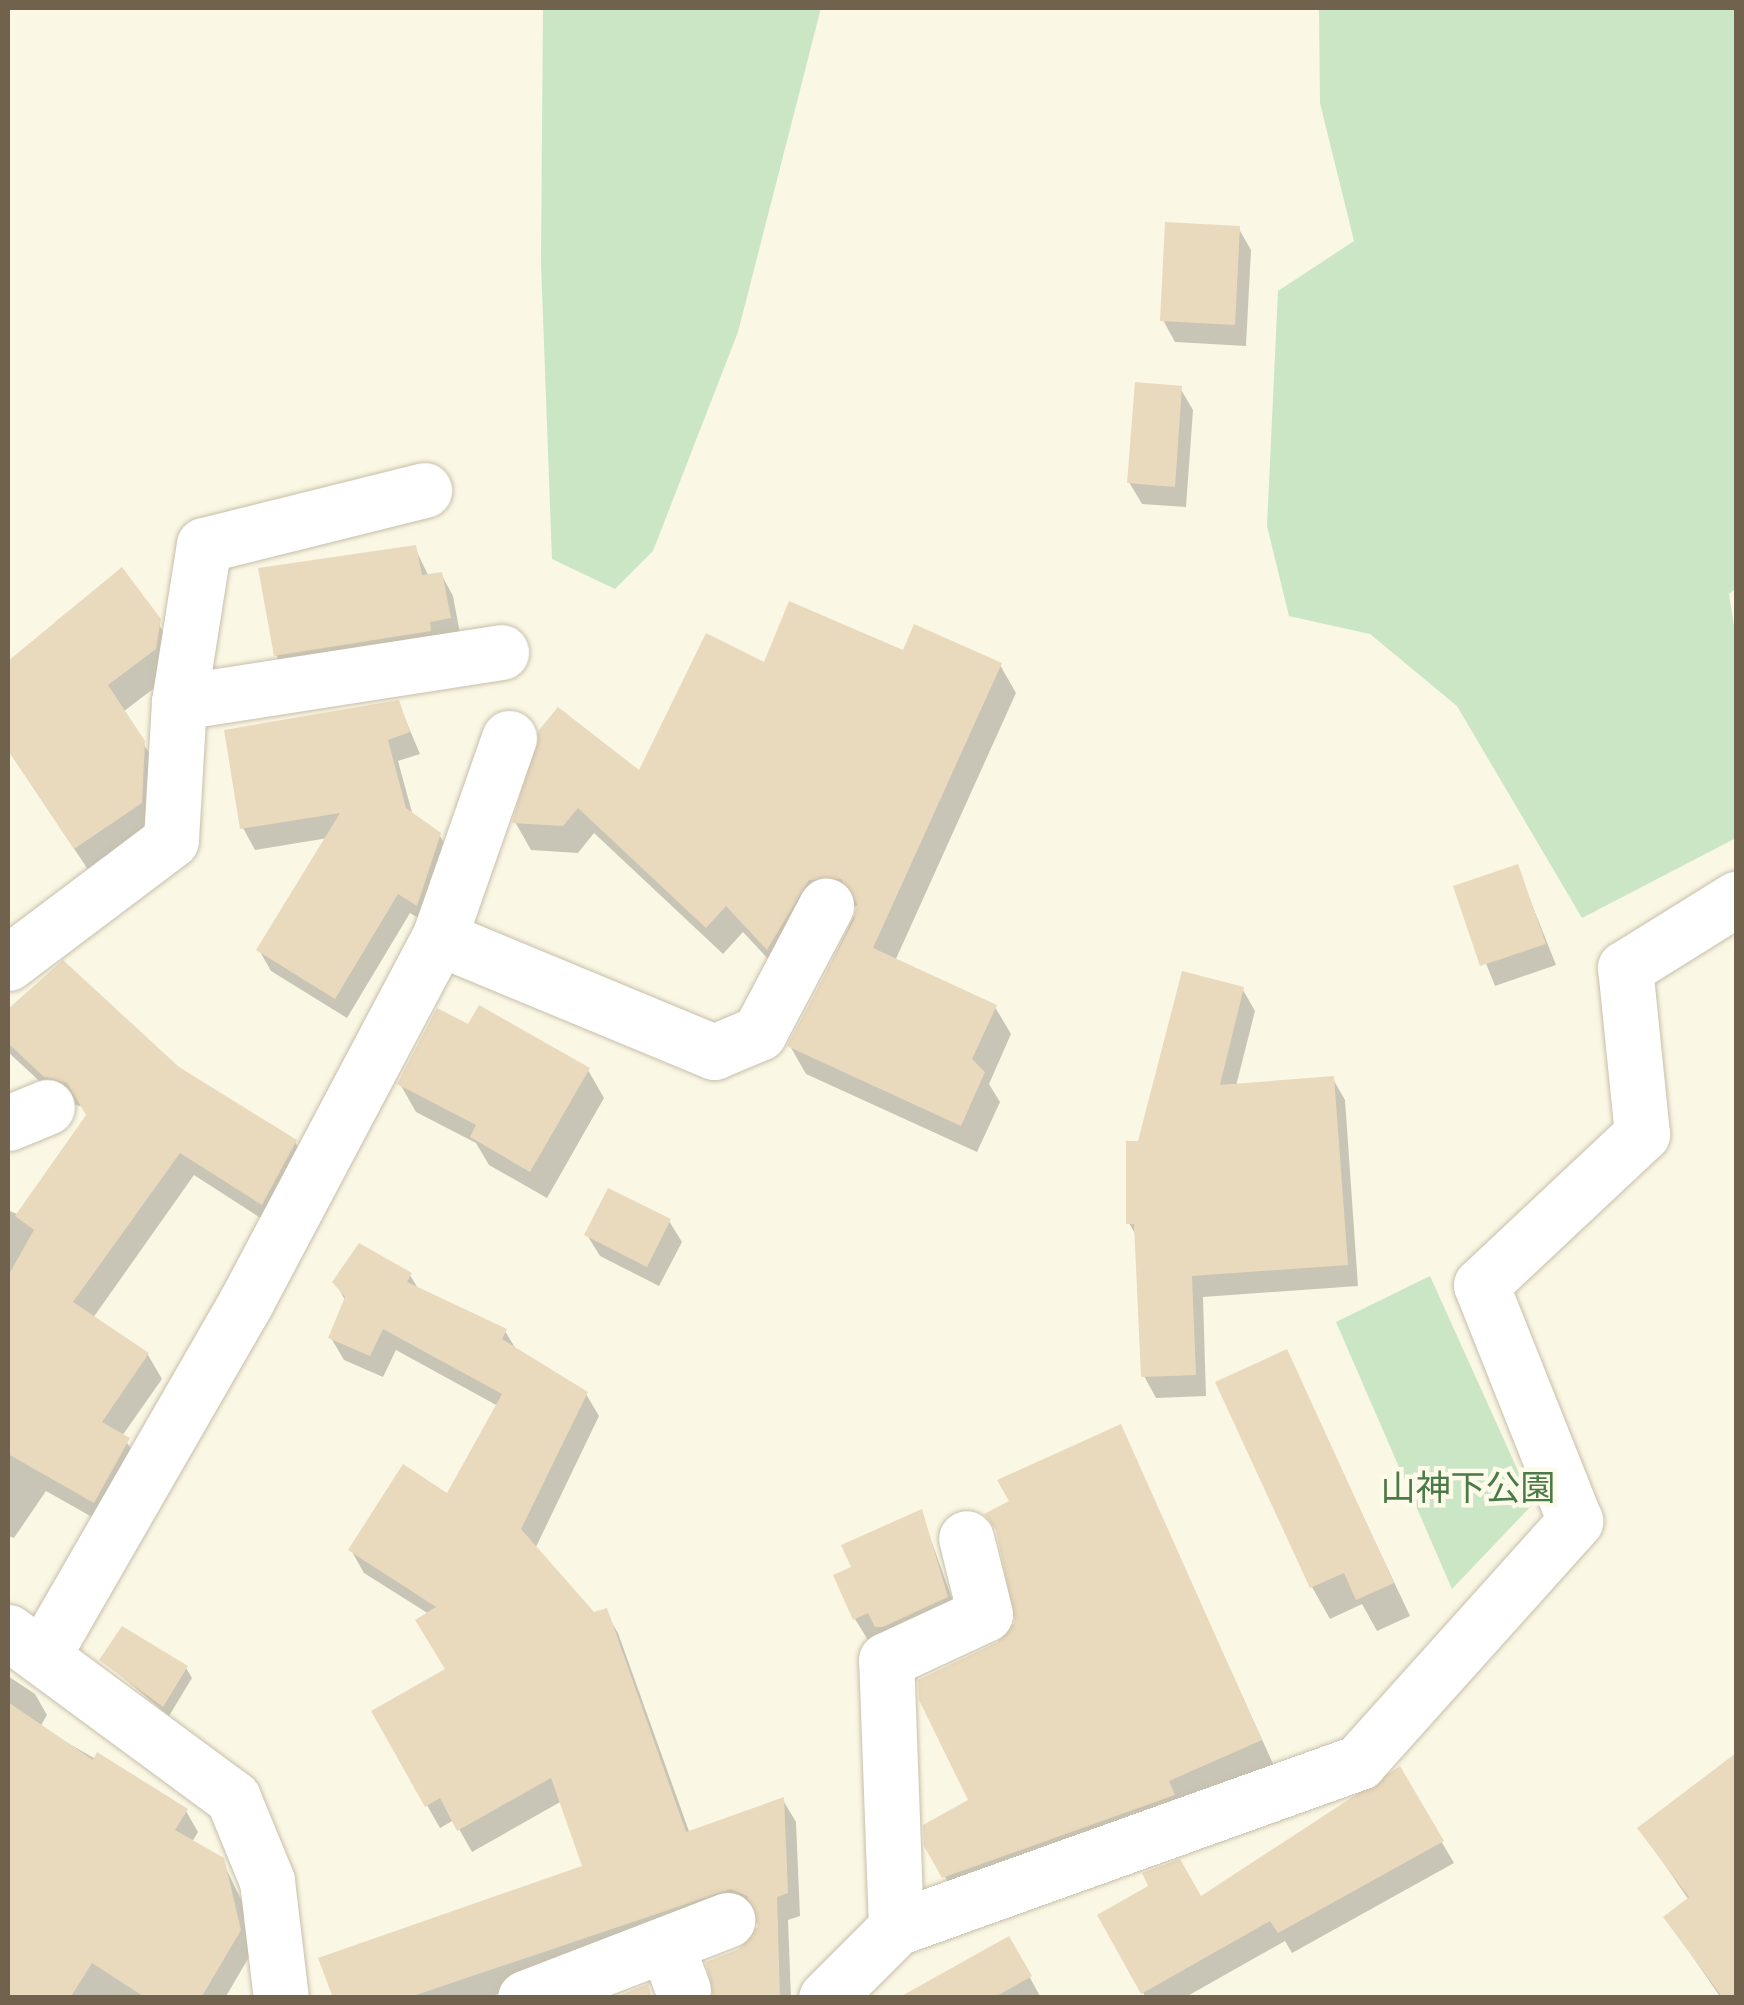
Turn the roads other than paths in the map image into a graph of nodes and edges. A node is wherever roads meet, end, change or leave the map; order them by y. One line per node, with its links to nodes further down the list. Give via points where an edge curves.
1 (424, 490): 3 (street, via 204,545)
2 (502, 652): 3 (street)
3 (179, 702): 8 (street, via 171,840)
4 (509, 738): 7 (street)
5 (1736, 900): 12 (street, via 1625,968 1642,1134 1481,1285 1575,1521 1359,1762)
6 (826, 906): 7 (street, via 759,1033 714,1052)
7 (439, 938): 10 (street, via 247,1300)
8 (8, 963)
9 (966, 1538): 12 (street, via 985,1614 886,1660)
10 (25, 1643): 14 (street, via 233,1798 267,1880)
11 (726, 1920): 13 (street, via 674,1967)
12 (896, 1928): 15 (street)
13 (547, 1994)
14 (281, 1998)
15 (826, 1998)

